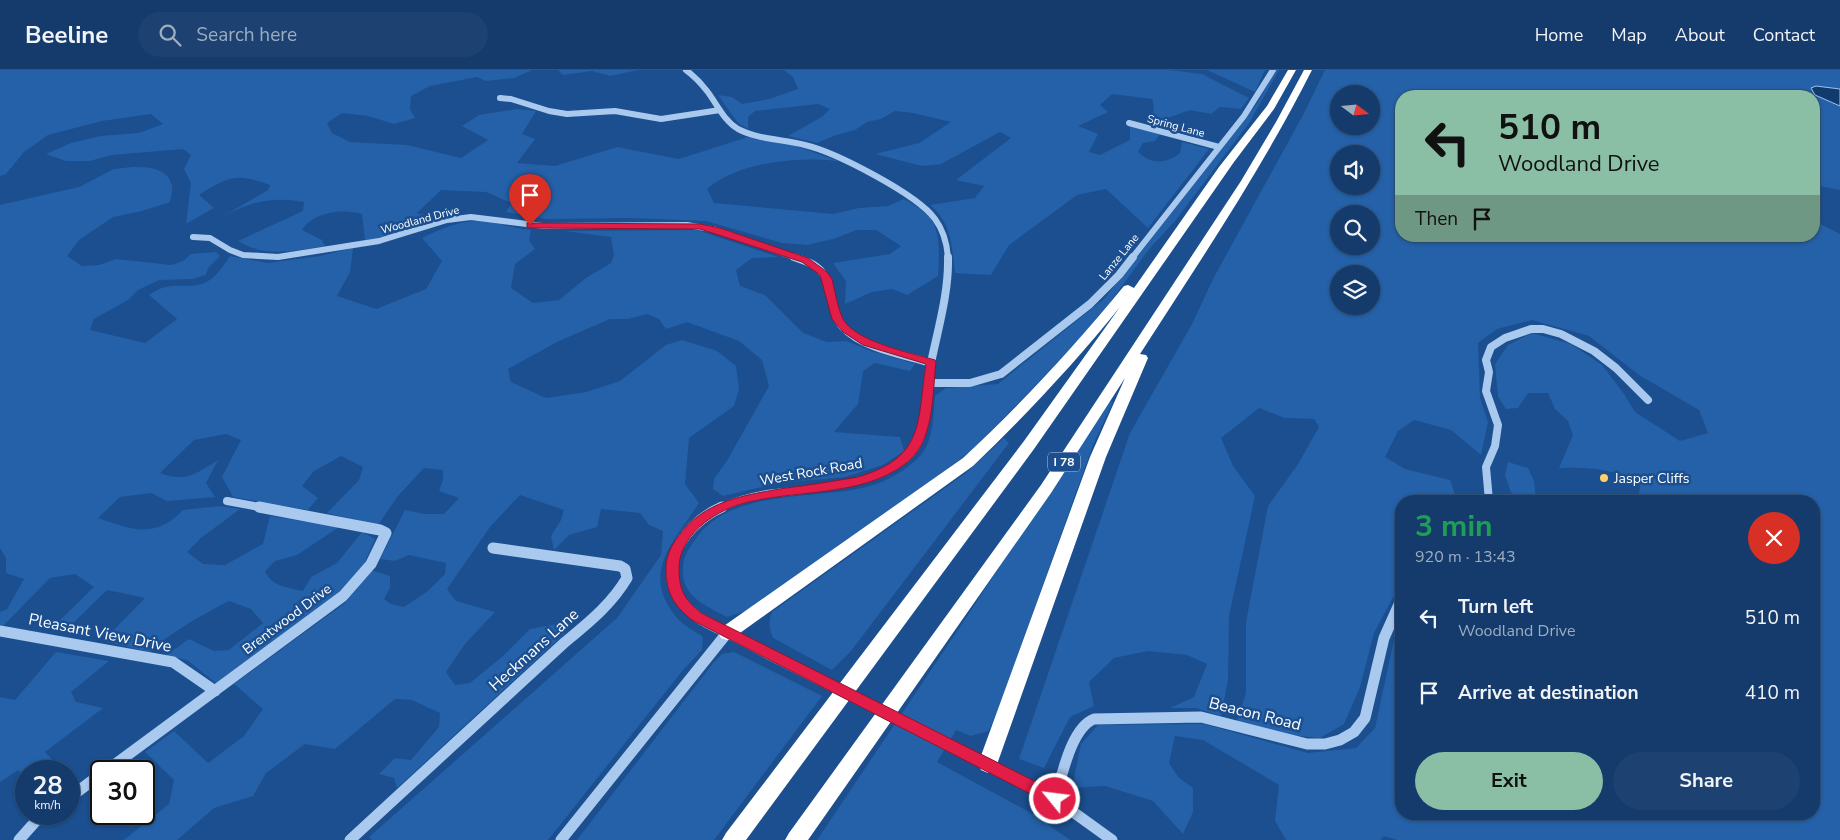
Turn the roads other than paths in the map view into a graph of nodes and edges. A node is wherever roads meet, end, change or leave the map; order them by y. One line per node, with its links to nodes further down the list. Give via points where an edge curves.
1 (686, 70): 6 (street, West Rock Road, via 705,88)
2 (1273, 70): 8 (street, Lanze Lane, via 1244,116)
3 (1292, 70): 9 (highway, I 78, via 1272,107)
4 (1308, 70): 10 (highway, I 78)
5 (500, 98): 6 (street, via 567,114 615,111 661,118)
6 (720, 110): 12 (street, West Rock Road, via 732,125 744,132 814,147 850,161 917,201 935,219 946,243 947,272)
7 (1129, 123): 8 (street, Spring Lane)
8 (1219, 147): 13 (street, Lanze Lane, via 1119,275 1085,308 1001,374 970,383)
9 (1229, 162): 20 (highway, via 1093,332 980,452); 30 (highway, I 78, via 1029,445)
10 (1246, 182): 24 (highway, via 1155,333 1112,420); 31 (highway, I 78, via 1046,489)
11 (193, 237): 12 (street, Woodland Drive, via 212,239 243,255 278,257 378,241 447,220 471,217 543,226 707,227 813,264 827,279 837,319 846,330 867,342)
12 (931, 362): 13 (street, West Rock Road)
13 (927, 383): 20 (street, West Rock Road, via 921,436 910,453 889,470 858,481 739,500 711,512 690,529 672,560 672,583 686,608)
14 (1648, 400): 15 (street, via 1616,368 1584,344 1548,330 1531,329 1505,338 1490,347 1486,360 1489,372 1486,391 1498,425 1495,446 1486,467)
15 (1488, 495)
16 (227, 500): 22 (street, Brentwood Drive, via 386,533 371,564 343,596)
17 (493, 548): 28 (street, Heckmans Lane, via 620,566 625,569 627,578 601,613 564,643)
18 (1395, 613): 25 (street, Beacon Road, via 1384,638 1365,718 1349,737 1324,745 1307,744 1201,717 1094,719 1086,722 1076,734)
19 (0, 631): 22 (street, Pleasant View Drive, via 173,662)
20 (727, 633): 21 (street, West Rock Road); 29 (street)
21 (769, 654): 24 (street, West Rock Road, bridge)
22 (215, 691): 23 (street, Brentwood Drive)
23 (121, 760)
24 (988, 764): 25 (street, West Rock Road)
25 (1055, 799): 32 (street, West Rock Road)
26 (32, 825): 27 (street)
27 (19, 840)
28 (350, 840)
29 (561, 840)
30 (733, 840)
31 (796, 840)
32 (1112, 840)

